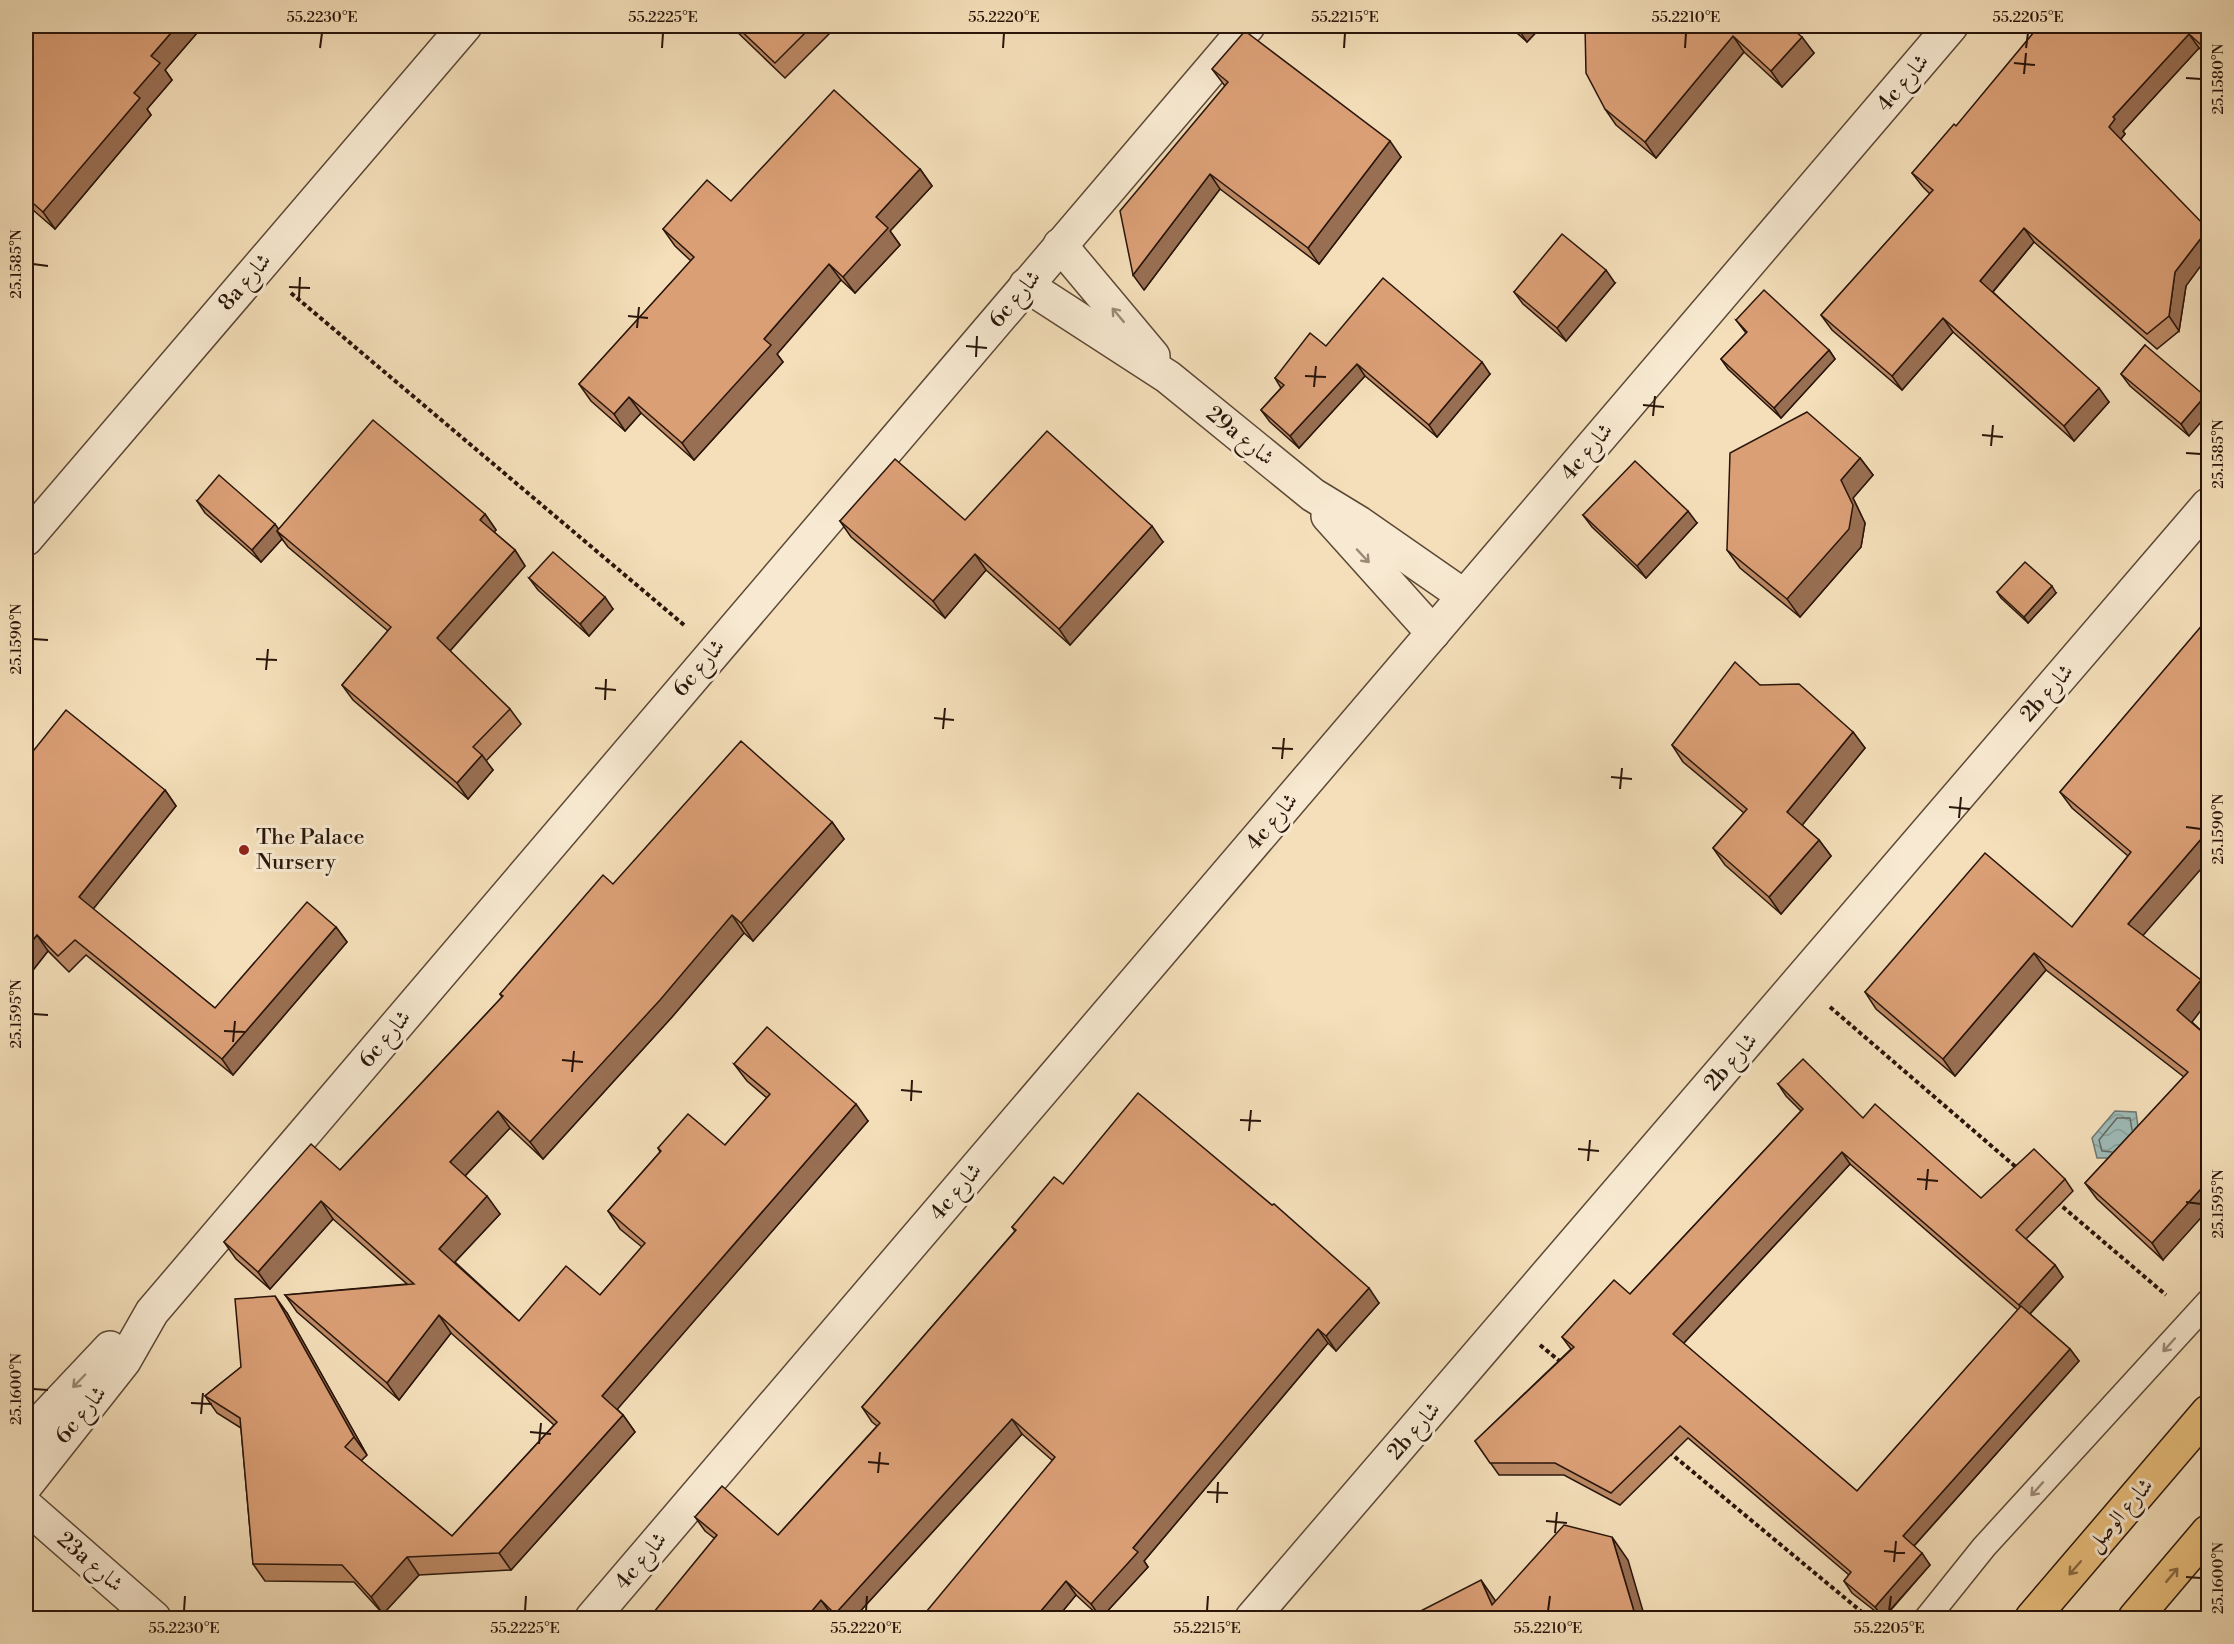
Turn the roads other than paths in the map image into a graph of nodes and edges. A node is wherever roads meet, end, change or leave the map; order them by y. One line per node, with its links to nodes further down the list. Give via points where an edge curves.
1 (465, 26): 9 (street, 8a شارع)
2 (1248, 26): 4 (street, 6c شارع)
3 (1952, 26): 10 (street, 4c شارع)
4 (1060, 245): 5 (street, 6c شارع); 6 (street, 29a شارع, one-way to 4)
5 (1026, 285): 6 (street, 29a شارع); 13 (street, 6c شارع)
6 (1168, 377): 7 (street, 29a شارع)
7 (1313, 495): 10 (street, 29a شارع); 11 (street, 29a شارع, one-way to 11, via 1344,536)
8 (2208, 505): 22 (street, 2b شارع)
9 (26, 539)
10 (1464, 596): 11 (street, 4c شارع)
11 (1433, 633): 21 (street, 4c شارع)
12 (2201, 1310): 23 (lane, one-way to 23, via 1984,1547)
13 (152, 1312): 15 (street, 6c شارع, one-way to 15, via 114,1344); 17 (street, 6c شارع, via 124,1361)
14 (2208, 1412): 16 (main road, شارع الوصل)
15 (26, 1437)
16 (2196, 1440): 24 (main road, شارع الوصل, one-way to 24)
17 (26, 1485)
18 (26, 1506): 20 (street, 23a شارع)
19 (2208, 1532): 25 (main road, one-way to 19)
20 (154, 1618)
21 (592, 1618)
22 (1252, 1618)
23 (1927, 1618)
24 (2032, 1618)
25 (2135, 1618)

